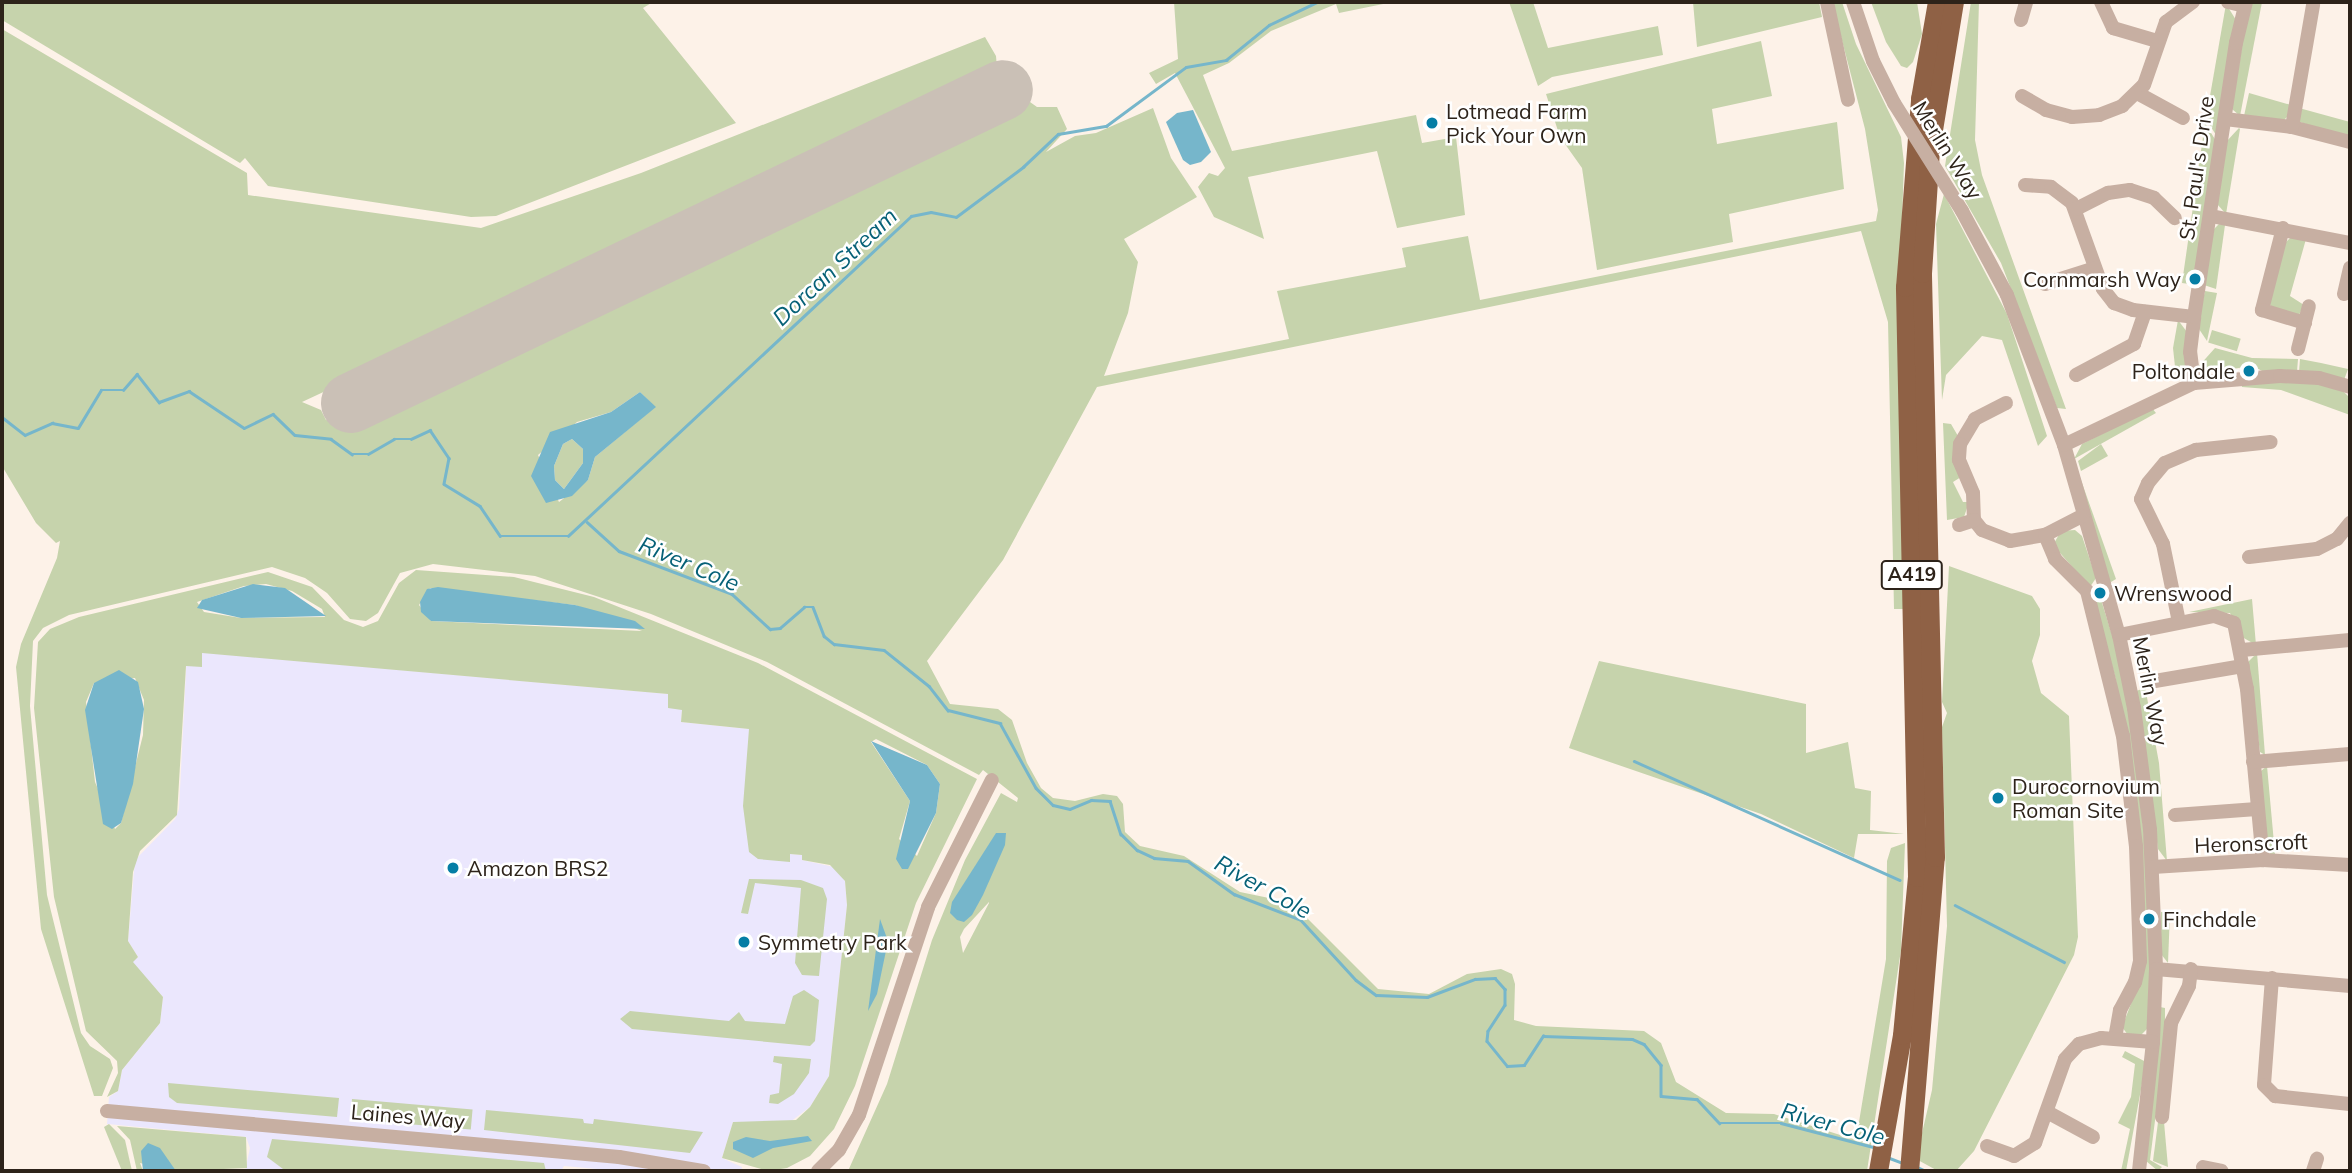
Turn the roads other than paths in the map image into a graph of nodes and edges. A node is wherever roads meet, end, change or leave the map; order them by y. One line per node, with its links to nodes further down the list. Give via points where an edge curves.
1 (1827, 2): 15 (street)
2 (1853, 2): 40 (street, Merlin Way, bridge, via 1873,61 1894,103 1962,211 2007,295)
3 (1937, 2): 74 (highway, A419, via 1912,167 1905,287 1917,877)
4 (1954, 2): 74 (highway, A419, via 1930,148 1922,273 1935,845 1926,1003 1915,1080)
5 (2026, 2): 11 (street)
6 (2101, 2): 12 (street, via 2113,28)
7 (2193, 2): 12 (street, via 2166,22)
8 (2228, 2): 9 (street)
9 (2246, 4): 17 (street, St. Paul's Drive)
10 (2314, 5): 18 (street)
11 (2021, 20)
12 (2157, 41): 13 (street)
13 (2139, 94): 14 (street, via 2107,112 2082,117 2055,114); 16 (street)
14 (2022, 96)
15 (1848, 100)
16 (2176, 111)
17 (2225, 119): 18 (street); 23 (street, St. Paul's Drive)
18 (2292, 127): 19 (street)
19 (2350, 142)
20 (2025, 185): 21 (street, via 2051,187)
21 (2076, 209): 22 (street, via 2108,193 2130,190); 26 (street)
22 (2175, 211)
23 (2211, 216): 24 (street); 32 (street, St. Paul's Drive)
24 (2283, 228): 25 (street); 33 (street, via 2262,310)
25 (2350, 243)
26 (2095, 268): 28 (street); 31 (street, via 2109,299)
27 (2350, 268): 29 (street)
28 (2045, 284)
29 (2344, 294)
30 (2309, 306): 33 (street)
31 (2145, 312): 32 (street); 35 (street, via 2134,344)
32 (2194, 317): 36 (street, St. Paul's Drive, via 2190,352)
33 (2305, 323): 34 (street)
34 (2298, 349)
35 (2076, 375)
36 (2194, 383): 37 (street, via 2280,376 2319,378); 40 (street)
37 (2350, 387)
38 (2006, 403): 42 (street, via 1975,419 1960,444 1961,469 1973,493)
39 (2271, 442): 47 (street, via 2196,450 2165,463 2148,482 2141,499 2163,544)
40 (2064, 445): 41 (street, Merlin Way)
41 (2082, 516): 45 (street); 48 (street, Merlin Way)
42 (1974, 520): 44 (street); 45 (street, via 1982,530 2010,541)
43 (2350, 523): 46 (street, via 2337,539 2317,549)
44 (1959, 524)
45 (2045, 535): 65 (street, Merlin Way, via 2055,559 2078,579 2093,602 2123,736 2136,846 2140,961 2120,1010)
46 (2249, 557)
47 (2179, 622): 48 (street); 50 (street, via 2225,617 2236,626)
48 (2119, 635): 60 (street, Merlin Way, via 2142,755)
49 (2350, 640): 50 (street)
50 (2242, 650): 51 (street)
51 (2243, 666): 52 (street); 54 (street)
52 (2155, 681)
53 (2350, 754): 54 (street)
54 (2253, 762): 56 (street)
55 (992, 779): 73 (street, via 928,907 864,1101)
56 (2257, 809): 57 (street); 58 (street)
57 (2175, 815)
58 (2263, 860): 59 (street, Heronscroft); 60 (street, Heronscroft)
59 (2350, 865)
60 (2153, 867): 61 (street, Merlin Way)
61 (2156, 969): 62 (street); 66 (street, Merlin Way)
62 (2191, 970): 63 (street); 70 (street, via 2189,986 2171,1023 2168,1102)
63 (2272, 978): 64 (street); 67 (street, via 2264,1085 2276,1096)
64 (2350, 986)
65 (2115, 1039): 66 (street); 69 (street, via 2089,1040 2071,1051)
66 (2153, 1042): 80 (street, Merlin Way)
67 (2350, 1104)
68 (107, 1111): 77 (street, Laines Way, via 619,1157)
69 (2049, 1113): 71 (street); 72 (street, via 2035,1143 2021,1154 2004,1155)
70 (2162, 1117)
71 (2093, 1137)
72 (1987, 1146)
73 (839, 1150): 78 (street); 79 (street)
74 (1894, 1163)
75 (2203, 1167): 76 (street)
76 (2223, 1168)
77 (704, 1171)
78 (818, 1171)
79 (835, 1171)
80 (2139, 1171)

